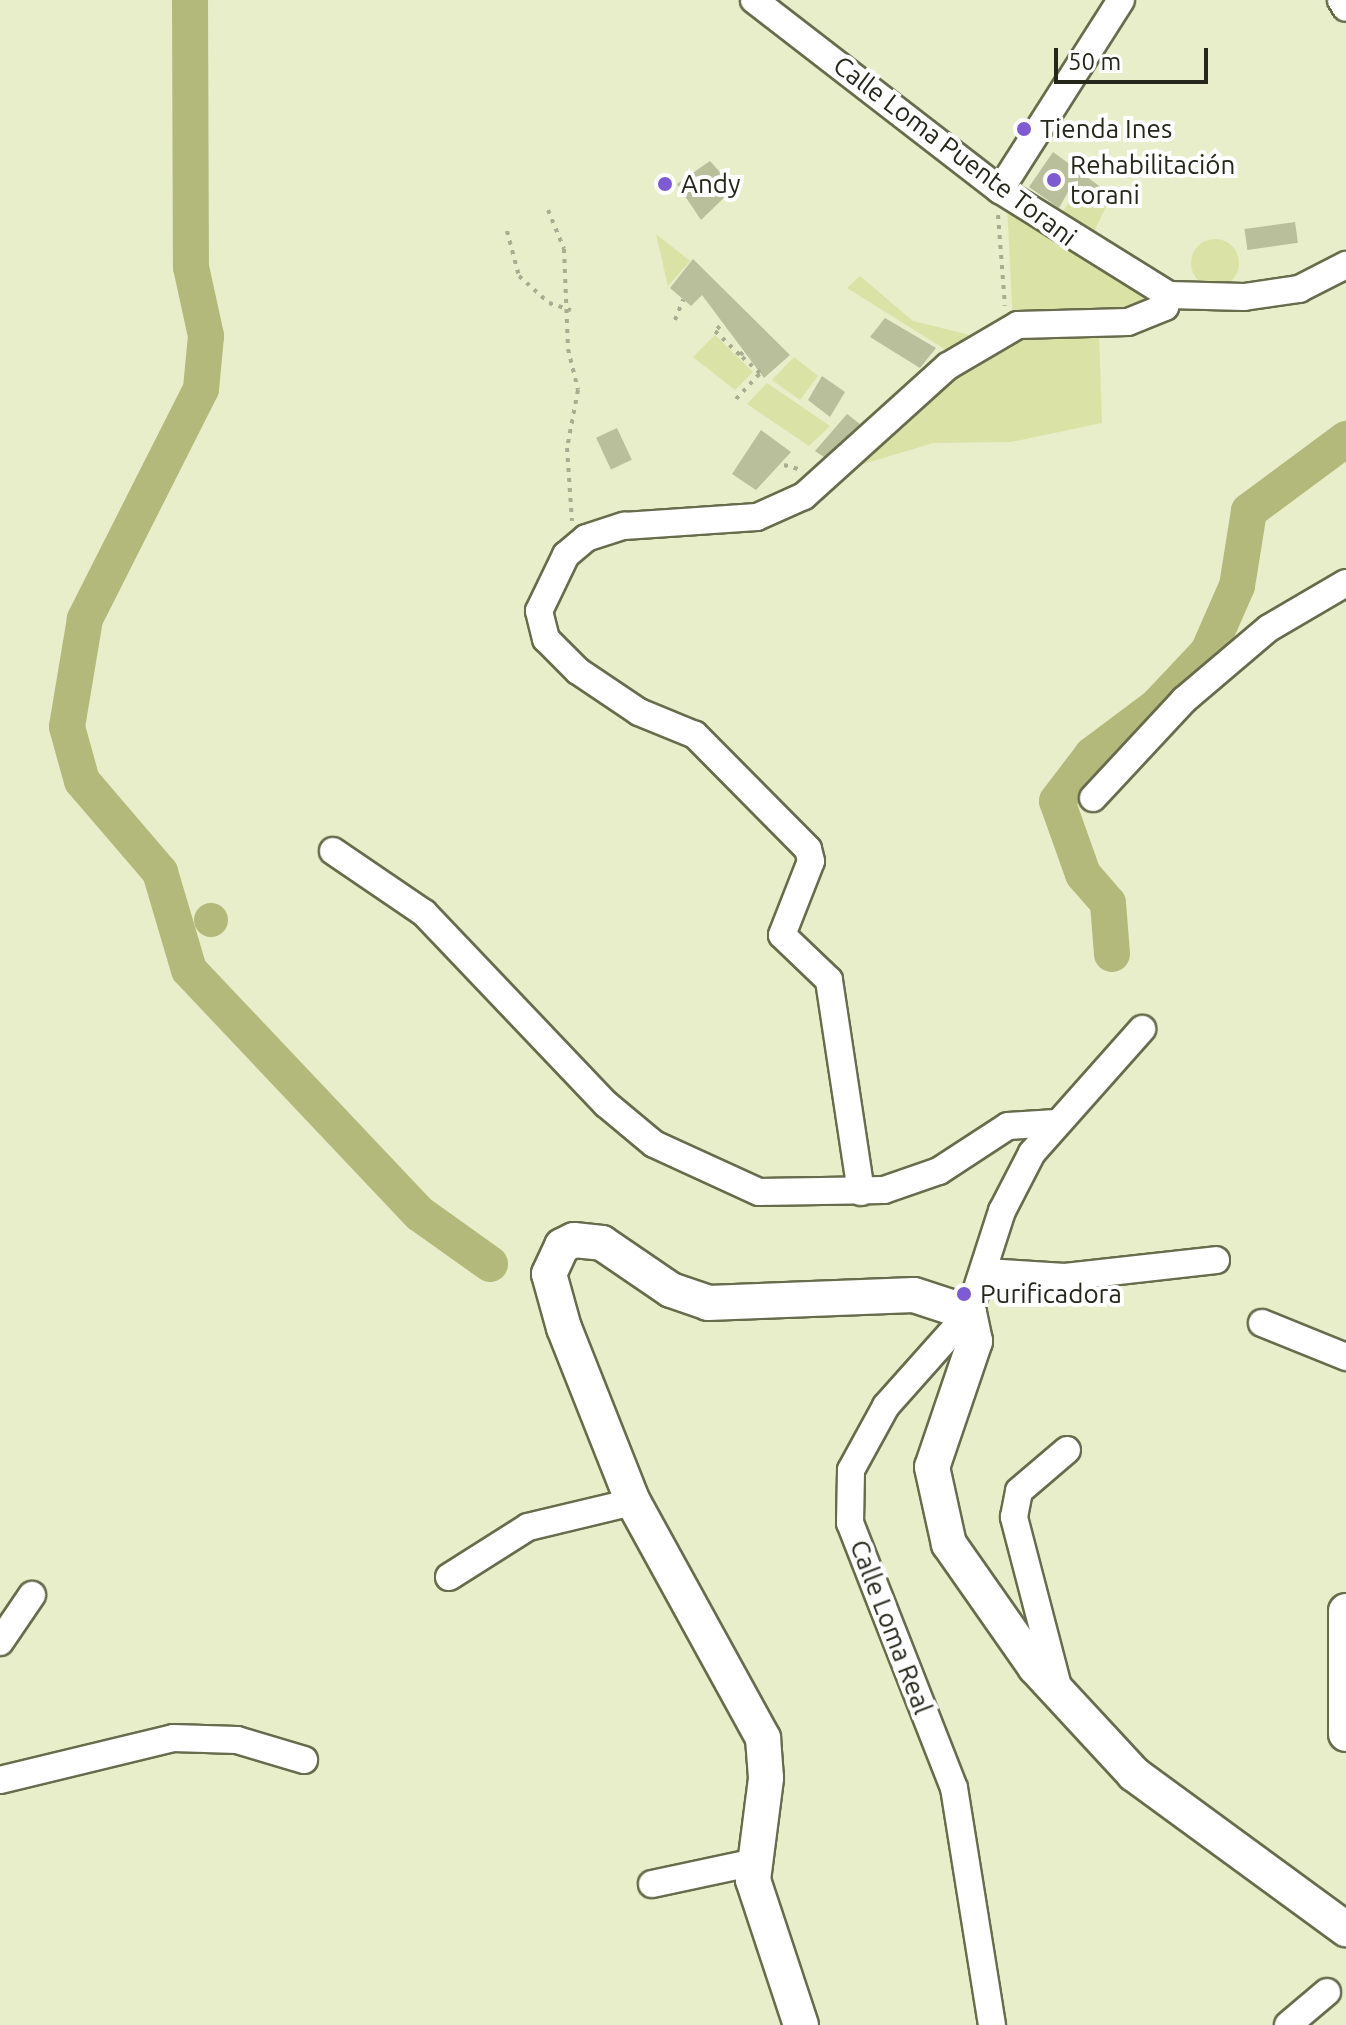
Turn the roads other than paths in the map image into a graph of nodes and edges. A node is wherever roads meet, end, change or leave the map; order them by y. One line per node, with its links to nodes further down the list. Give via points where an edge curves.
1 (754, 0): 5 (street, Calle Loma Puente Torani)
2 (1121, 0): 5 (street)
3 (1341, 0): 4 (street)
4 (1346, 8)
5 (998, 188): 7 (street, Calle Loma Puente Torani)
6 (1346, 265): 7 (street, via 1299,289 1244,297)
7 (1169, 295): 13 (street, via 1165,307 1128,322 1046,321 1006,332 948,366 804,496 757,517 624,526 586,538 554,574 540,629 601,689 695,735 801,837 811,861 782,935 829,980)
8 (1346, 583): 9 (street, via 1269,628 1184,700)
9 (1093, 798)
10 (333, 851): 13 (street, via 424,913 606,1104 654,1144 759,1192)
11 (1142, 1029): 12 (street, Calle Loma Real)
12 (1056, 1123): 13 (street, via 1008,1126 930,1175); 15 (street, Calle Loma Real, via 1002,1211)
13 (861, 1192)
14 (1216, 1260): 15 (street, via 1065,1277)
15 (986, 1272): 16 (street, Calle Loma Real)
16 (969, 1313): 20 (main road, via 914,1295 708,1303 671,1290 602,1243 587,1238 562,1246 549,1274 553,1296); 25 (main road, via 972,1353 936,1439 940,1524); 34 (street, Calle Loma Real, via 864,1439 851,1470 850,1523 954,1788)
17 (1262, 1323): 18 (street)
18 (1346, 1357)
19 (1067, 1450): 25 (street, via 1019,1491 1014,1517)
20 (633, 1502): 21 (street, via 528,1527); 29 (main road, via 763,1738 766,1778)
21 (449, 1577)
22 (32, 1595): 24 (street)
23 (1346, 1611): 26 (main road)
24 (0, 1642)
25 (1060, 1697): 31 (main road, via 1134,1774)
26 (1346, 1734)
27 (304, 1760): 28 (street, via 237,1740 173,1738)
28 (0, 1780)
29 (751, 1863): 30 (street); 33 (main road)
30 (652, 1884)
31 (1346, 1929)
32 (1327, 1992): 35 (street)
33 (801, 2025)
34 (992, 2025)
35 (1288, 2025)

